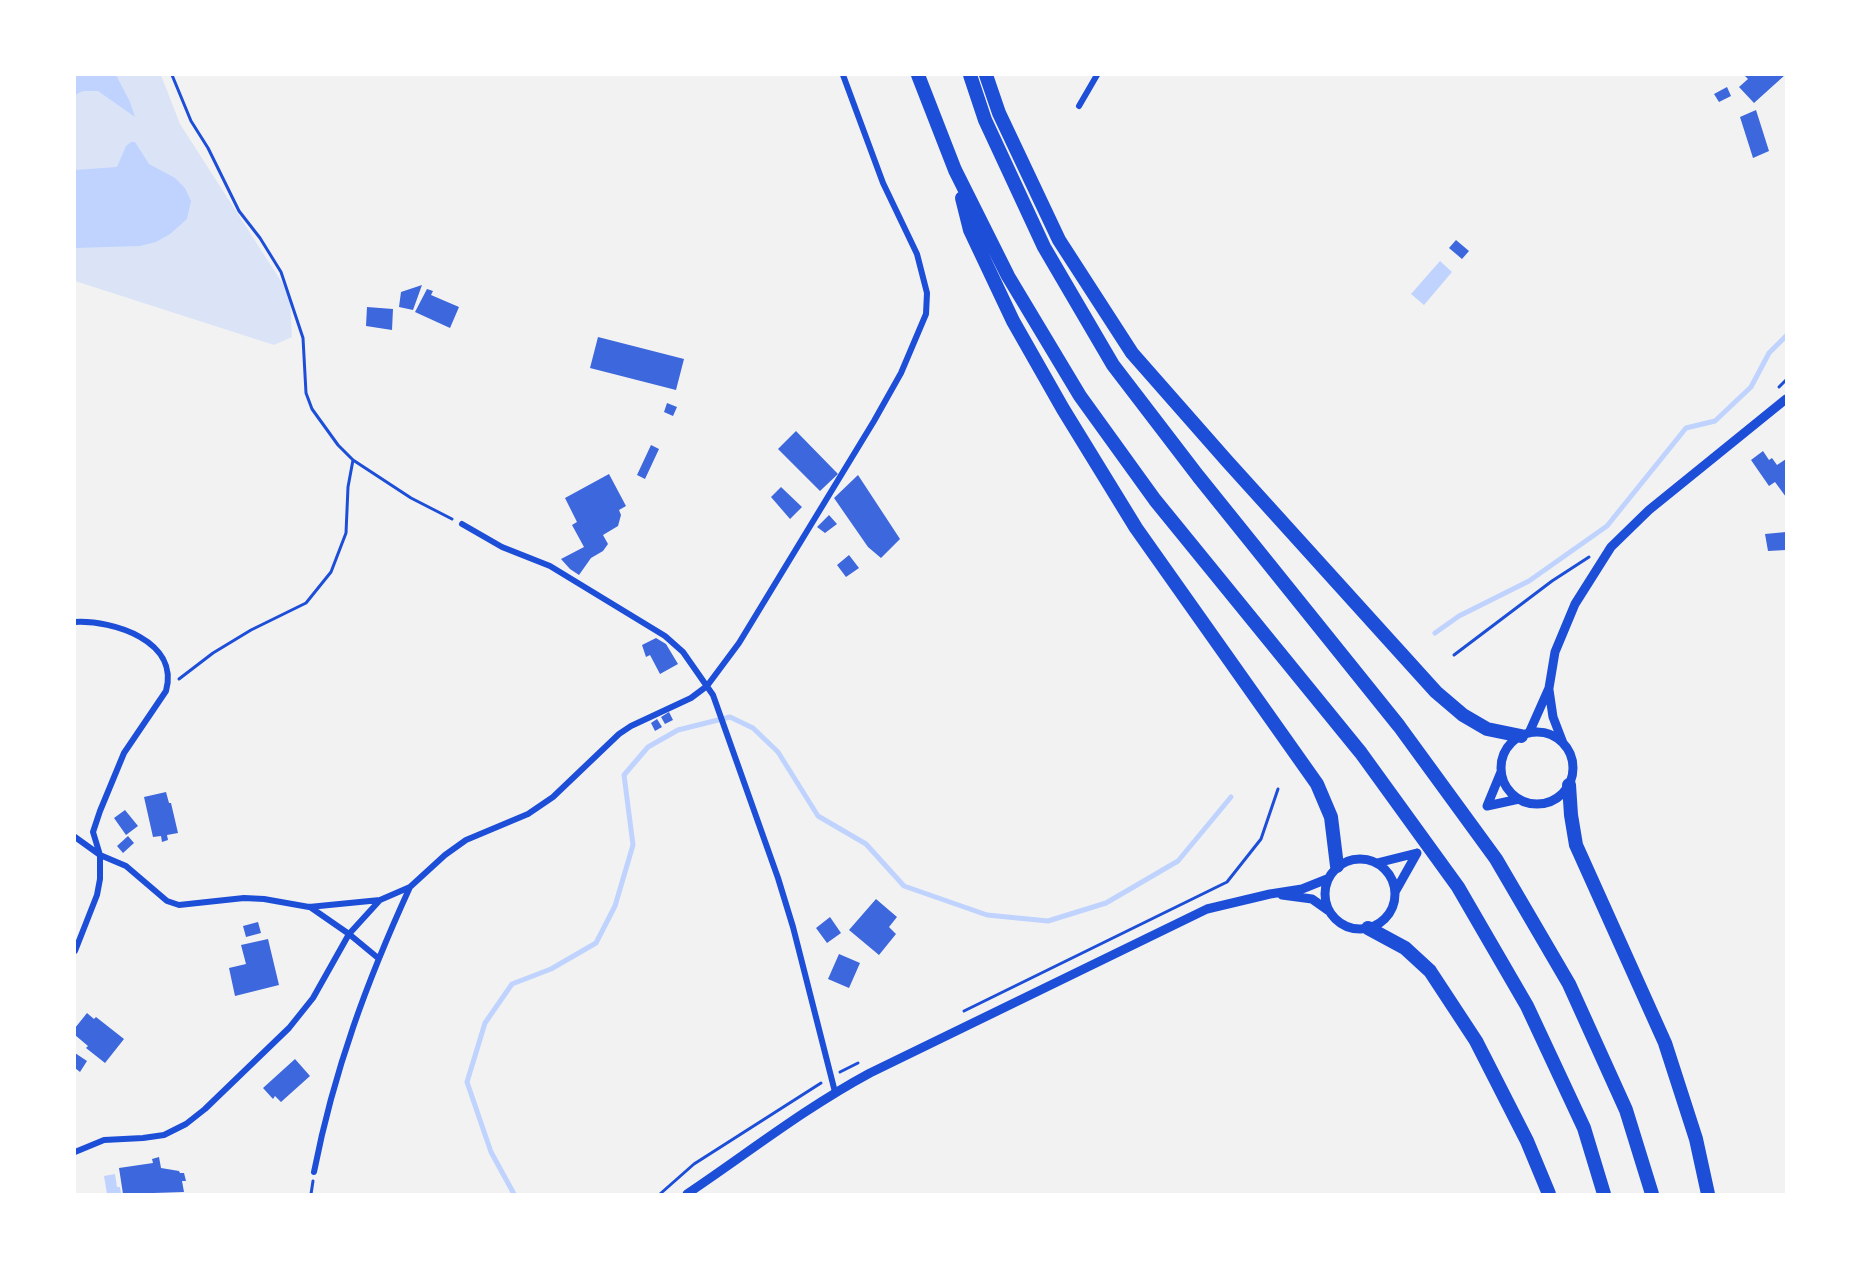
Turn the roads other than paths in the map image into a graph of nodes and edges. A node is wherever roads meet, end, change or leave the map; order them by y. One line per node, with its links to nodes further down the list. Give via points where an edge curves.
1 (843, 75): 11 (street, via 883,183 917,254 927,293 926,314 901,373 856,452 740,643)
2 (918, 75): 7 (highway)
3 (969, 75): 39 (highway, via 985,120 1044,247 1113,364 1399,726 1496,859 1569,984 1626,1110)
4 (986, 75): 13 (highway, via 999,113 1059,240 1132,353 1436,692 1487,729)
5 (1097, 75): 6 (street)
6 (1079, 106)
7 (955, 170): 21 (highway, via 970,230 1013,321 1063,409 1136,528 1317,784 1331,817); 38 (highway, via 1008,276 1080,396 1155,500 1361,753 1458,887 1527,1006 1584,1128)
8 (1786, 399): 12 (street, via 1649,510 1611,548 1575,604 1555,652)
9 (462, 524): 11 (street, via 502,547 550,566 665,636 683,652)
10 (75, 622): 19 (street, via 114,626 144,638 168,669 166,691 124,753 93,832)
11 (707, 686): 23 (street, via 691,698 625,730 553,797 528,814 466,840); 33 (street, via 782,887)
12 (1549, 688): 13 (street); 14 (street, via 1553,717)
13 (1525, 734): 14 (street, via 1544,732); 15 (street, via 1506,751)
14 (1563, 743): 16 (street, via 1573,763)
15 (1501, 772): 17 (street, via 1510,792); 17 (street, via 1487,806)
16 (1569, 785): 17 (street, via 1552,801 1530,804); 40 (highway, via 1576,845 1665,1043 1696,1139)
17 (1519, 799)
18 (75, 837): 19 (street)
19 (100, 855): 27 (street, via 126,866 155,893 179,905 244,898); 31 (street, via 99,887)
20 (1377, 863): 21 (street, via 1363,858); 24 (street, via 1387,872); 24 (street, via 1417,853)
21 (1337, 866): 22 (street)
22 (1328, 879): 25 (street, via 1302,889); 28 (street, via 1324,897)
23 (410, 886): 26 (street); 32 (street)
24 (1395, 892): 29 (street, via 1387,917)
25 (1270, 894): 28 (street, via 1312,899); 33 (street, via 1207,909)
26 (380, 900): 27 (street); 30 (street)
27 (309, 907): 30 (street)
28 (1329, 911): 29 (street, via 1342,925)
29 (1368, 928): 37 (highway, via 1405,948 1431,971 1476,1041)
30 (349, 934): 32 (street); 34 (street, via 307,1006 206,1109 164,1135 104,1140)
31 (75, 951)
32 (378, 958): 35 (street, via 352,1026)
33 (835, 1092): 36 (street)
34 (75, 1152)
35 (314, 1172)
36 (687, 1194)
37 (1549, 1194)
38 (1604, 1194)
39 (1652, 1194)
40 (1708, 1194)

